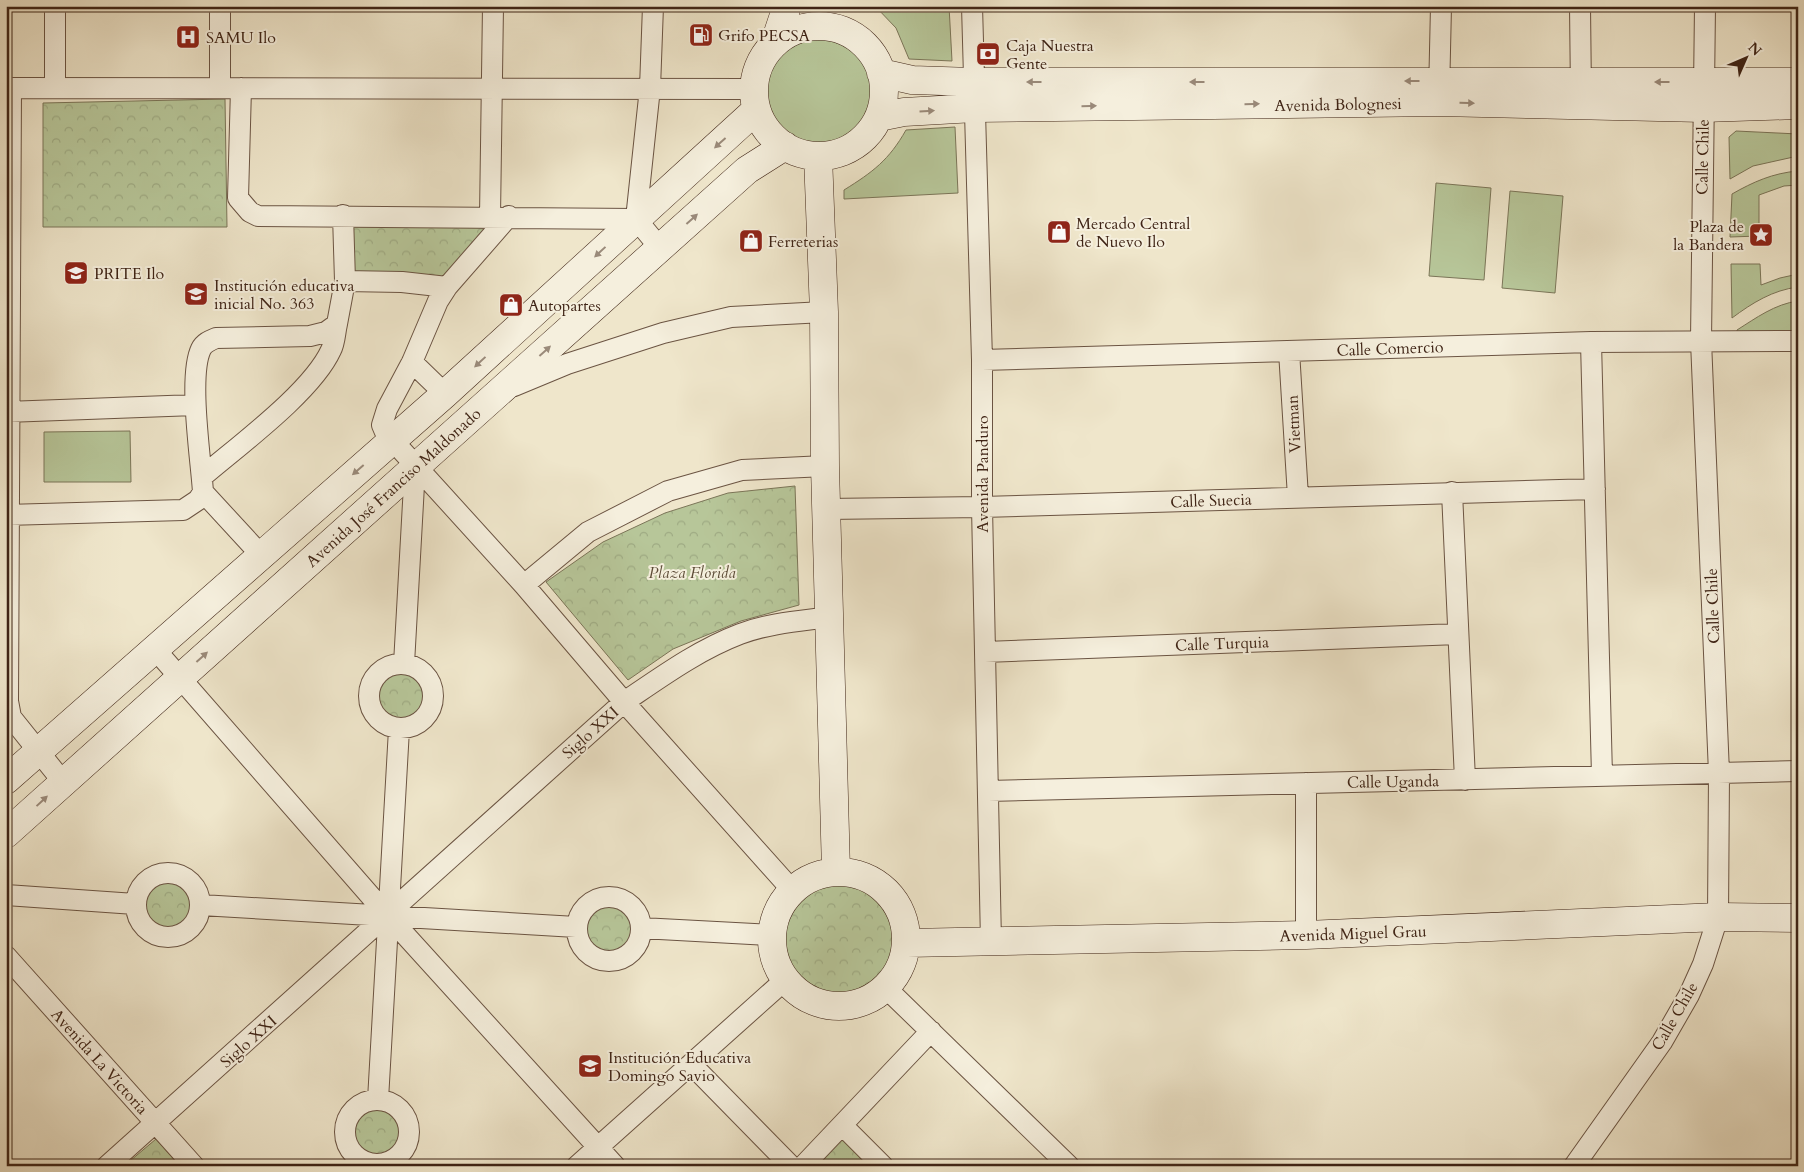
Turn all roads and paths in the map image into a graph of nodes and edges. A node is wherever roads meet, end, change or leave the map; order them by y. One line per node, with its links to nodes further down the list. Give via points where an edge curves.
1 (55, 6): 15 (street)
2 (220, 6): 16 (street)
3 (493, 6): 18 (street)
4 (653, 6): 19 (street)
5 (787, 6): 11 (street)
6 (972, 6): 22 (street, Avenida Panduro)
7 (1441, 6): 20 (street)
8 (1580, 6): 21 (street)
9 (1704, 6): 23 (street, Calle Chile)
10 (838, 18): 11 (street, via 825,26 807,26 790,32); 12 (street, via 867,47)
11 (775, 42): 24 (street, via 763,55 756,72)
12 (881, 73): 22 (street, Avenida Bolognesi); 26 (street, via 884,95)
13 (1798, 82): 23 (street, Avenida Bolognesi)
14 (8, 88): 15 (street); 35 (street)
15 (55, 88): 16 (street)
16 (220, 88): 17 (street)
17 (241, 88): 18 (street); 29 (street, via 238,198 243,206 258,216)
18 (492, 88): 19 (street); 30 (street)
19 (650, 88): 24 (street); 31 (street)
20 (1439, 92): 21 (street, Avenida Bolognesi); 22 (street, Avenida Bolognesi)
21 (1581, 93): 23 (street, Avenida Bolognesi)
22 (974, 95): 26 (street, Avenida Bolognesi, one-way to 22); 42 (street, Avenida Panduro)
23 (1704, 95): 25 (street, Avenida Bolognesi); 38 (street, Calle Chile)
24 (755, 100): 27 (street, via 768,131); 31 (street, one-way to 31)
25 (1798, 105)
26 (879, 117): 28 (street, via 860,141 833,154)
27 (785, 146): 28 (street, via 795,152); 32 (street, Avenida José Franciso Maldonado, one-way to 27, via 748,170)
28 (818, 156): 36 (street)
29 (343, 215): 30 (street); 33 (street)
30 (500, 216): 31 (street); 34 (street)
31 (636, 219): 32 (street); 45 (street, one-way to 45)
32 (660, 248): 44 (street, Avenida José Franciso Maldonado, one-way to 32)
33 (345, 281): 34 (street); 37 (street)
34 (447, 286): 43 (street)
35 (8, 291): 47 (street)
36 (824, 312): 44 (street, via 731,317 663,333 567,364); 49 (street)
37 (337, 324): 46 (street, via 326,332 310,336 216,338 206,342 198,358); 51 (street, via 332,349 320,371)
38 (1702, 341): 39 (street, Calle Comercio); 40 (street, Calle Comercio); 72 (street, Calle Chile)
39 (1798, 341)
40 (1591, 342): 41 (street, Calle Comercio); 52 (street)
41 (1289, 351): 42 (street, Calle Comercio); 54 (street, Vietman)
42 (982, 360): 55 (street, Avenida Panduro)
43 (412, 362): 45 (street); 48 (street, via 382,425)
44 (498, 392): 50 (street, Avenida José Franciso Maldonado)
45 (445, 394): 48 (street)
46 (195, 405): 47 (street); 51 (street)
47 (8, 412): 57 (street)
48 (391, 441): 50 (street); 58 (street, one-way to 58)
49 (825, 466): 56 (street); 59 (street, via 742,470 668,491 588,532)
50 (415, 467): 59 (street); 65 (street); 66 (street, Avenida José Franciso Maldonado, one-way to 50)
51 (202, 485): 57 (street, via 198,500 183,510); 58 (street)
52 (1595, 488): 53 (street, Calle Suecia); 73 (street)
53 (1452, 492): 54 (street, Calle Suecia); 61 (street)
54 (1298, 497): 55 (street, Calle Suecia)
55 (982, 508): 56 (street, Calle Suecia); 64 (street, Avenida Panduro)
56 (826, 510): 60 (street)
57 (8, 515): 62 (street)
58 (261, 555): 63 (street)
59 (524, 585): 67 (street)
60 (830, 617): 67 (street, Siglo XXI, via 772,625 740,634 704,650); 80 (street)
61 (1458, 634): 64 (street, Calle Turquia); 75 (street)
62 (8, 636): 68 (street)
63 (154, 648): 66 (street); 70 (street)
64 (985, 652): 78 (street, Avenida Panduro)
65 (404, 664): 69 (street, via 427,677 432,685 433,704 424,720); 69 (street, via 387,667 380,672 368,694 377,718)
66 (180, 677): 76 (street, Avenida José Franciso Maldonado); 85 (street)
67 (624, 702): 81 (street); 85 (street, Siglo XXI)
68 (8, 727): 70 (street)
69 (399, 729): 85 (street)
70 (39, 751): 74 (street); 76 (street)
71 (1798, 771): 72 (street, Calle Uganda)
72 (1719, 773): 73 (street, Calle Uganda); 86 (street, Calle Chile)
73 (1602, 776): 75 (street, Calle Uganda)
74 (6, 780)
75 (1465, 780): 77 (street, Calle Uganda)
76 (63, 782): 79 (street, Avenida José Franciso Maldonado, one-way to 76)
77 (1306, 784): 78 (street, Calle Uganda); 91 (street)
78 (988, 791): 92 (street, Avenida Panduro)
79 (10, 823)
80 (836, 872): 81 (street, via 809,879); 93 (street, via 857,874 876,883 891,896 901,912)
81 (792, 890): 90 (street, via 777,913)
82 (6, 895): 83 (street)
83 (135, 904): 84 (street, via 147,880 172,873 189,880 195,887); 84 (street, via 136,913 145,928 168,938 191,928 200,913)
84 (200, 905): 85 (street)
85 (388, 916): 88 (street); 99 (street); 100 (street, Siglo XXI); 102 (street)
86 (1718, 917): 87 (street, Avenida Miguel Grau); 91 (street, Avenida Miguel Grau); 112 (street, Calle Chile, via 1703,964 1662,1042)
87 (1798, 918)
88 (576, 927): 89 (street, via 588,903 605,896 623,899 630,904 640,919); 89 (street, via 585,950 608,961 632,952)
89 (641, 928): 90 (street)
90 (771, 935): 95 (street, via 773,952)
91 (1306, 935): 92 (street, Avenida Miguel Grau)
92 (991, 942): 93 (street, Avenida Miguel Grau)
93 (907, 944): 96 (street, via 901,965)
94 (6, 956): 100 (street, Avenida La Victoria)
95 (785, 980): 96 (street, via 821,1004 843,1006 864,1002); 98 (street)
96 (886, 988): 97 (street)
97 (931, 1032): 101 (street); 111 (street)
98 (692, 1064): 102 (street); 108 (street)
99 (378, 1100): 103 (street, via 370,1100 355,1108 349,1114 344,1130 353,1154); 103 (street, via 388,1101 402,1112 407,1120 409,1138 401,1155 385,1164)
100 (155, 1123): 104 (street, Siglo XXI); 105 (street, Avenida La Victoria)
101 (842, 1125): 109 (street); 110 (street)
102 (597, 1148): 106 (street); 107 (street)
103 (375, 1165)
104 (107, 1166)
105 (194, 1166)
106 (577, 1166)
107 (615, 1166)
108 (791, 1166)
109 (804, 1166)
110 (883, 1166)
111 (1069, 1166)
112 (1574, 1166)

